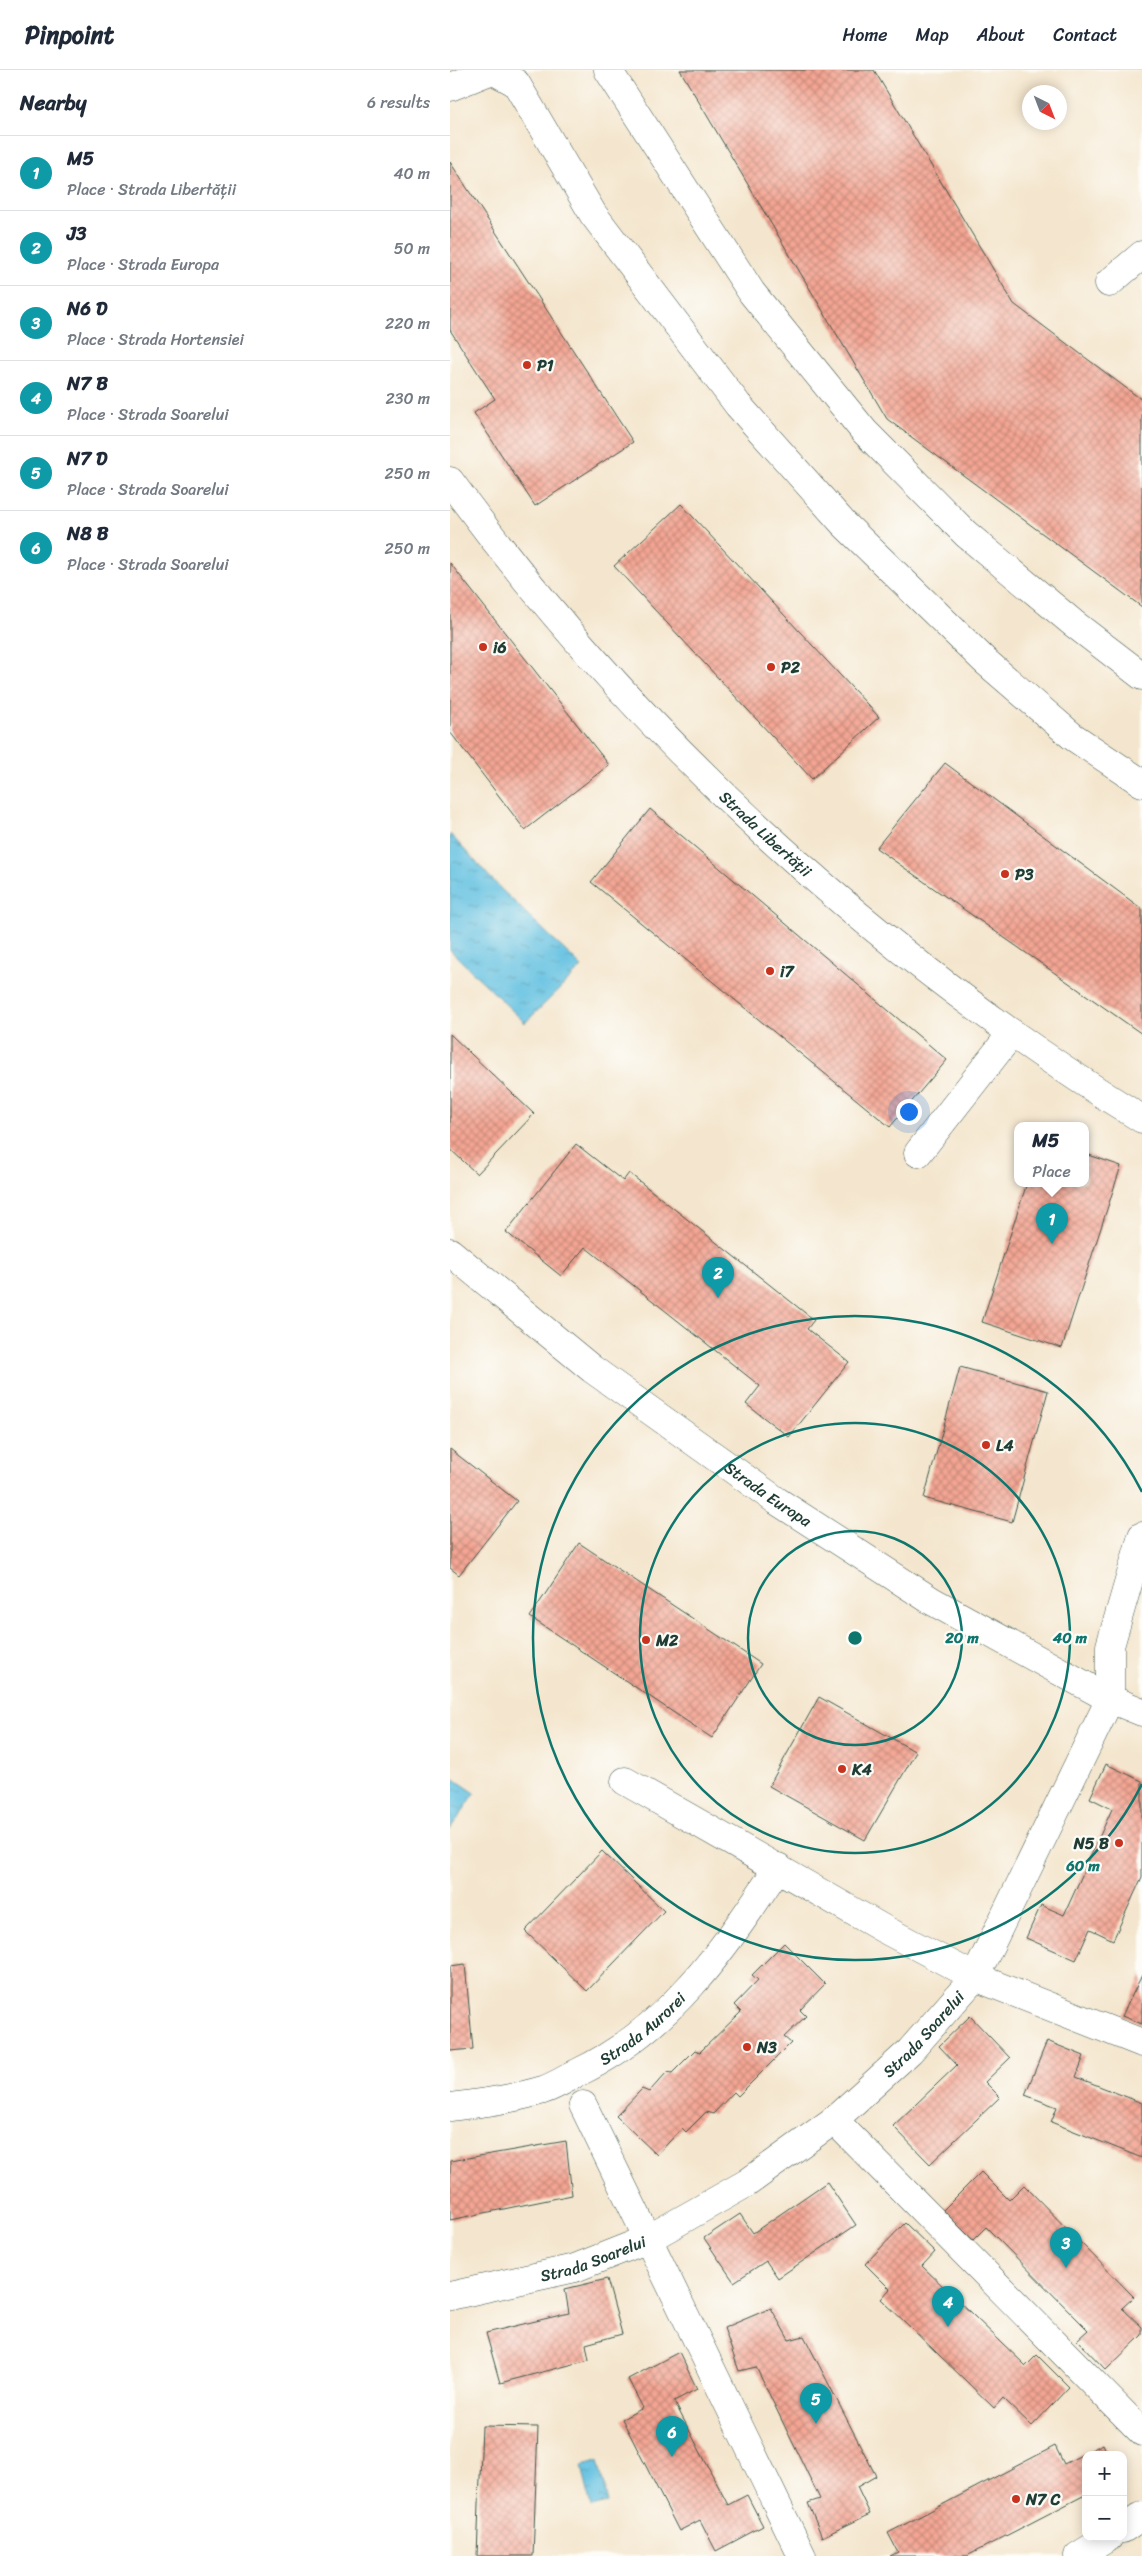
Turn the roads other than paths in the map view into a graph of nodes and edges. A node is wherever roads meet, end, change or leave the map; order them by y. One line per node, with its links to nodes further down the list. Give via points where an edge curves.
1 (608, 70): 6 (street, via 752,293 864,431 966,534)
2 (450, 87): 7 (street, via 492,70 516,83 593,214 738,405 843,524 985,661 1072,736)
3 (1142, 255): 4 (street)
4 (1109, 283)
5 (450, 481): 8 (street, Strada Libertății, via 571,634 739,810 795,862 884,935)
6 (1142, 676)
7 (1142, 783)
8 (1012, 1033): 9 (street, Strada Libertății, via 1078,1080); 10 (street)
9 (1142, 1119)
10 (918, 1153)
11 (450, 1252): 13 (street, Strada Europa, via 592,1369 777,1501 932,1601)
12 (1142, 1536): 13 (street, Strada Soarelui, via 1110,1646)
13 (1110, 1700): 14 (street, Strada Europa); 17 (street, Strada Soarelui)
14 (1142, 1712)
15 (625, 1781): 16 (street)
16 (778, 1867): 17 (street, via 882,1928); 20 (street, Strada Aurorei, via 737,1932 692,1986 654,2023 613,2055 545,2089 498,2101)
17 (975, 1977): 18 (street); 21 (street, Strada Soarelui, via 910,2051)
18 (1142, 2043)
19 (583, 2105): 22 (street)
20 (450, 2107)
21 (834, 2120): 22 (street, Strada Soarelui, via 746,2183); 24 (street)
22 (648, 2239): 23 (street, Strada Soarelui, via 575,2268); 26 (street)
23 (450, 2296)
24 (1142, 2432)
25 (1129, 2530): 27 (street)
26 (802, 2556)
27 (1078, 2556)

